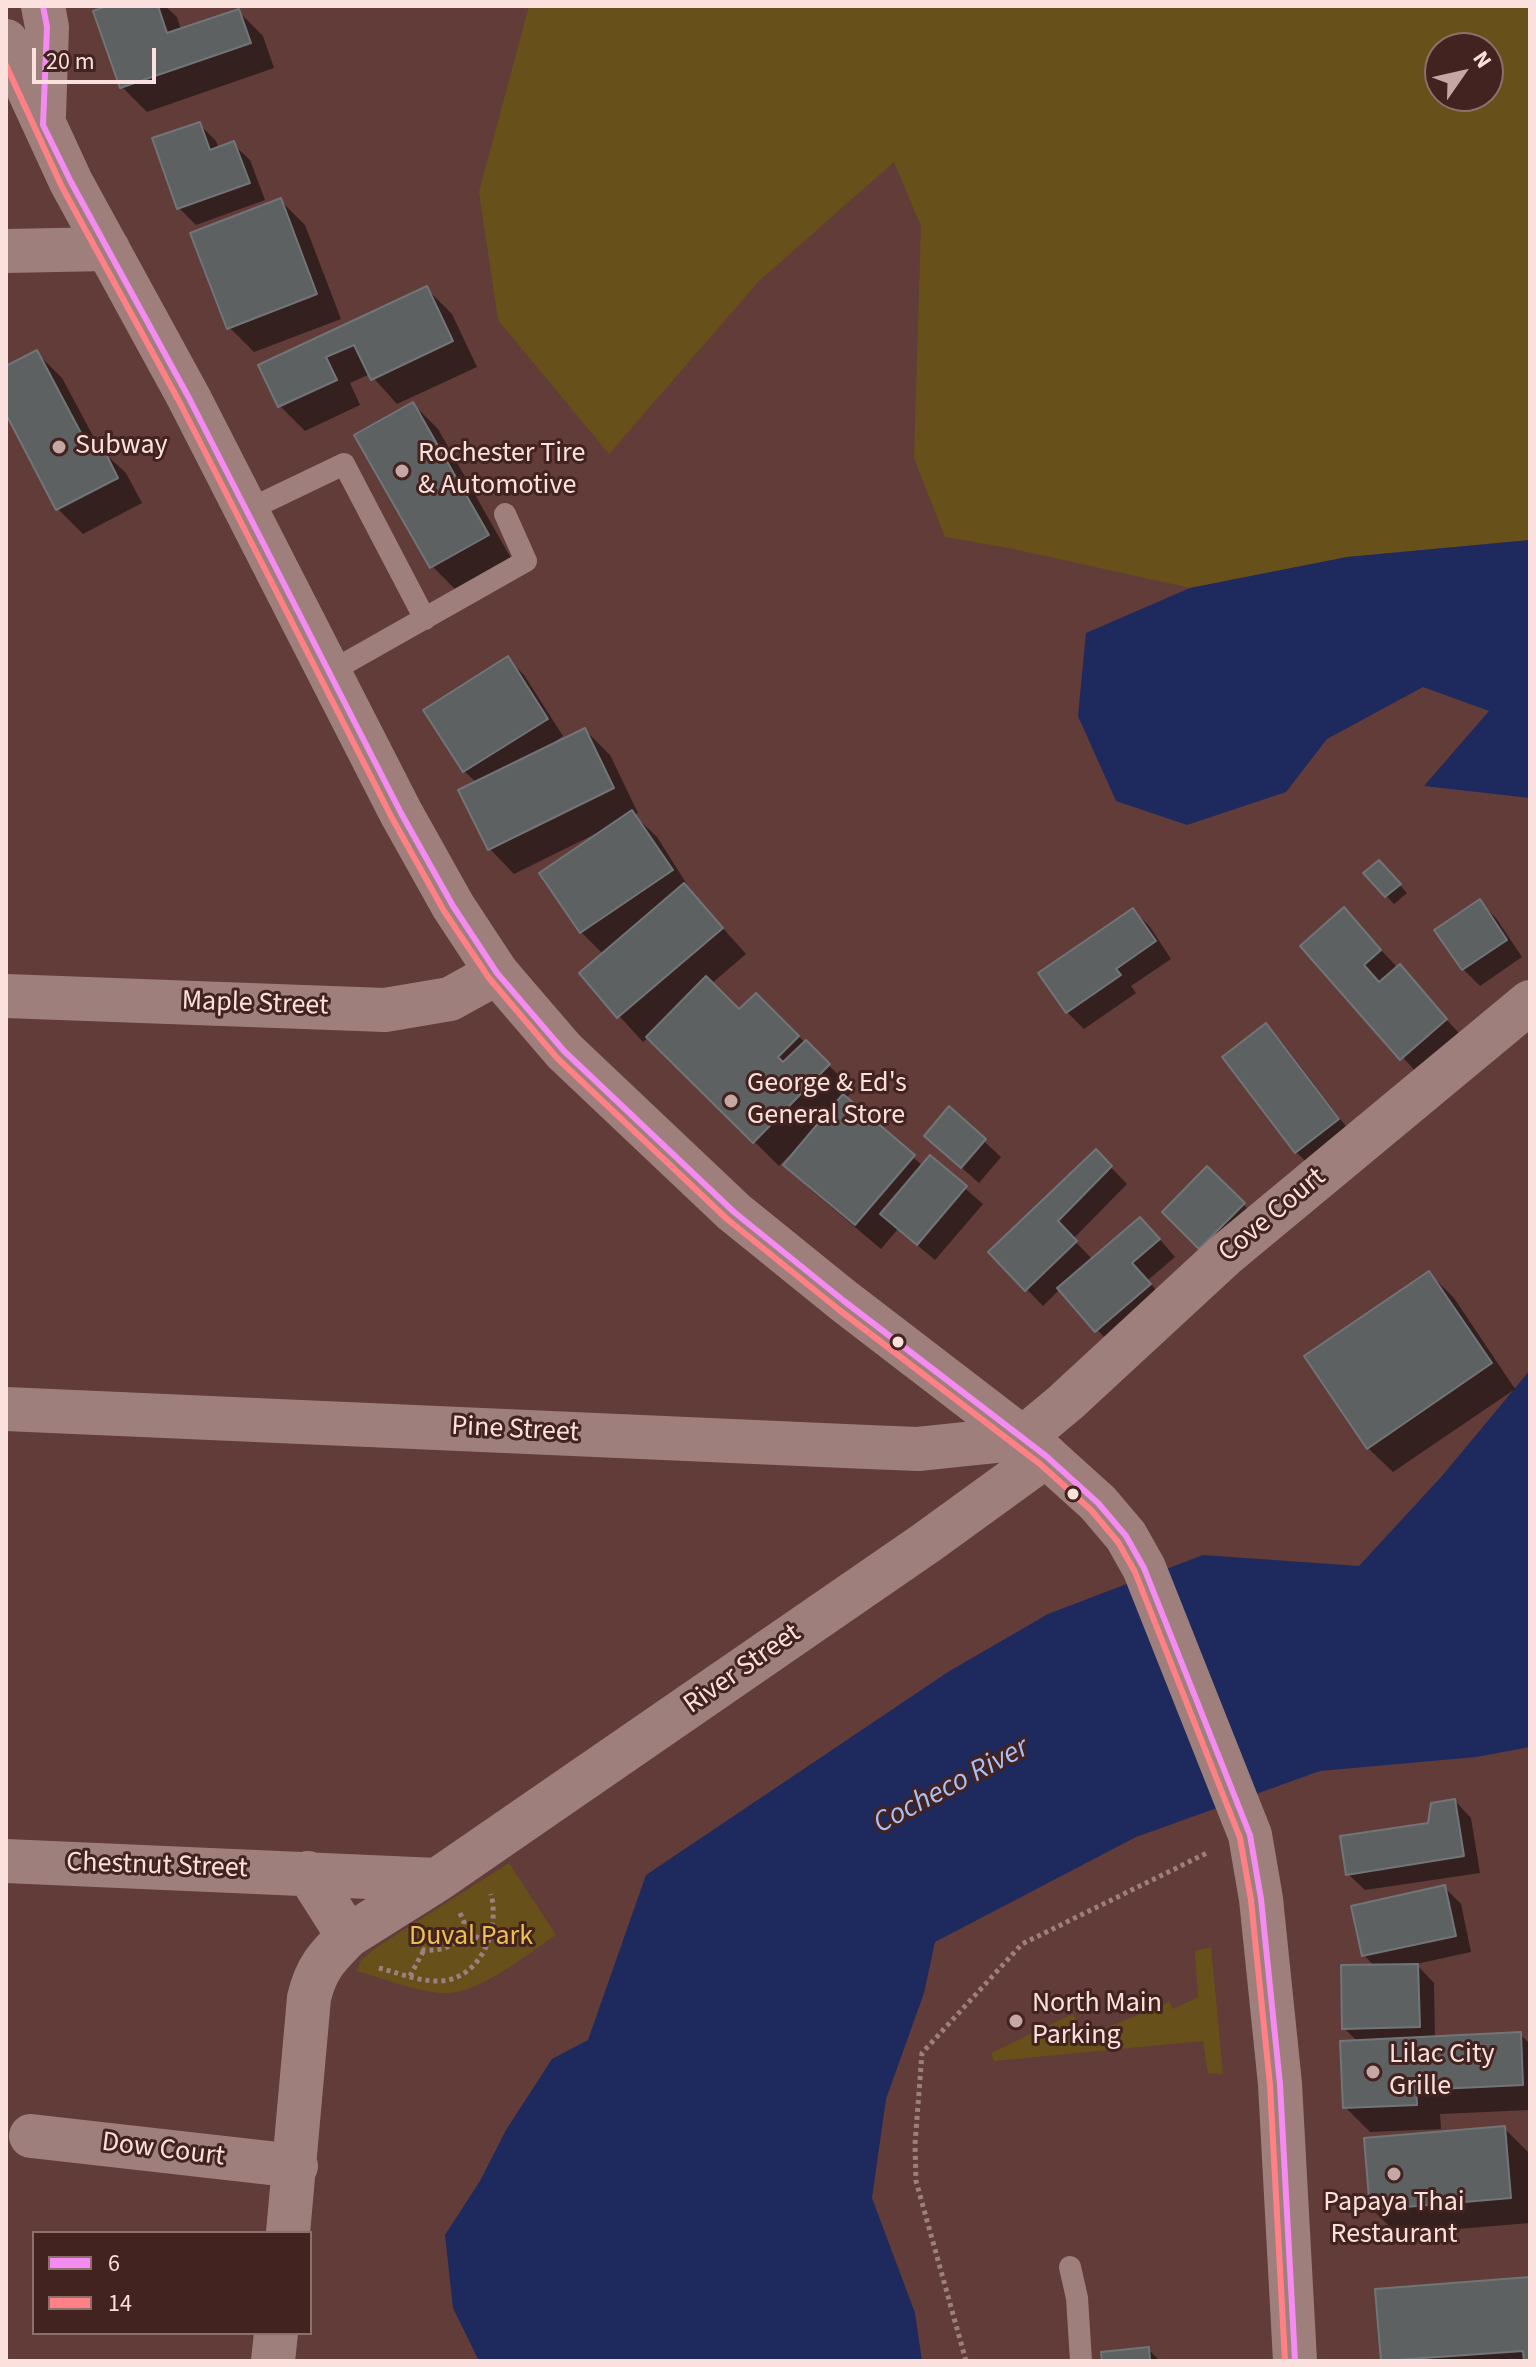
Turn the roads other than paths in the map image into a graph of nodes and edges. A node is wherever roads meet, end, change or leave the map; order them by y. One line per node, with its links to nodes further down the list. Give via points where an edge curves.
1 (43, 6): 4 (street)
2 (6, 41): 4 (street)
3 (6, 96): 4 (street)
4 (43, 125): 5 (street)
5 (108, 249): 6 (street); 7 (street)
6 (6, 251)
7 (246, 511): 9 (lane, via 344,464); 10 (street)
8 (505, 514): 9 (lane, via 526,561)
9 (425, 619): 10 (lane)
10 (328, 673): 11 (street, via 453,906)
11 (497, 973): 12 (street, Maple Street, via 450,999 385,1010); 15 (street, via 564,1051 734,1212)
12 (6, 996)
13 (1530, 1002): 15 (street, Cove Court, via 1225,1255 1066,1402)
14 (6, 1409): 15 (street, Pine Street, via 918,1449)
15 (1035, 1447): 18 (street, River Street, via 888,1570); 27 (street, via 1098,1503 1144,1568 1232,1843 1262,1913 1279,2070)
16 (6, 1861): 17 (street, Chestnut Street)
17 (308, 1873): 18 (street); 19 (street)
18 (446, 1892): 19 (street, River Street)
19 (361, 1951): 21 (street, River Street, via 327,1957 315,1975)
20 (31, 2136): 21 (street, Dow Court)
21 (296, 2166): 22 (street, River Street)
22 (288, 2231)
23 (1070, 2267): 26 (lane)
24 (276, 2335): 25 (street)
25 (273, 2361)
26 (1081, 2361)
27 (1295, 2361)

